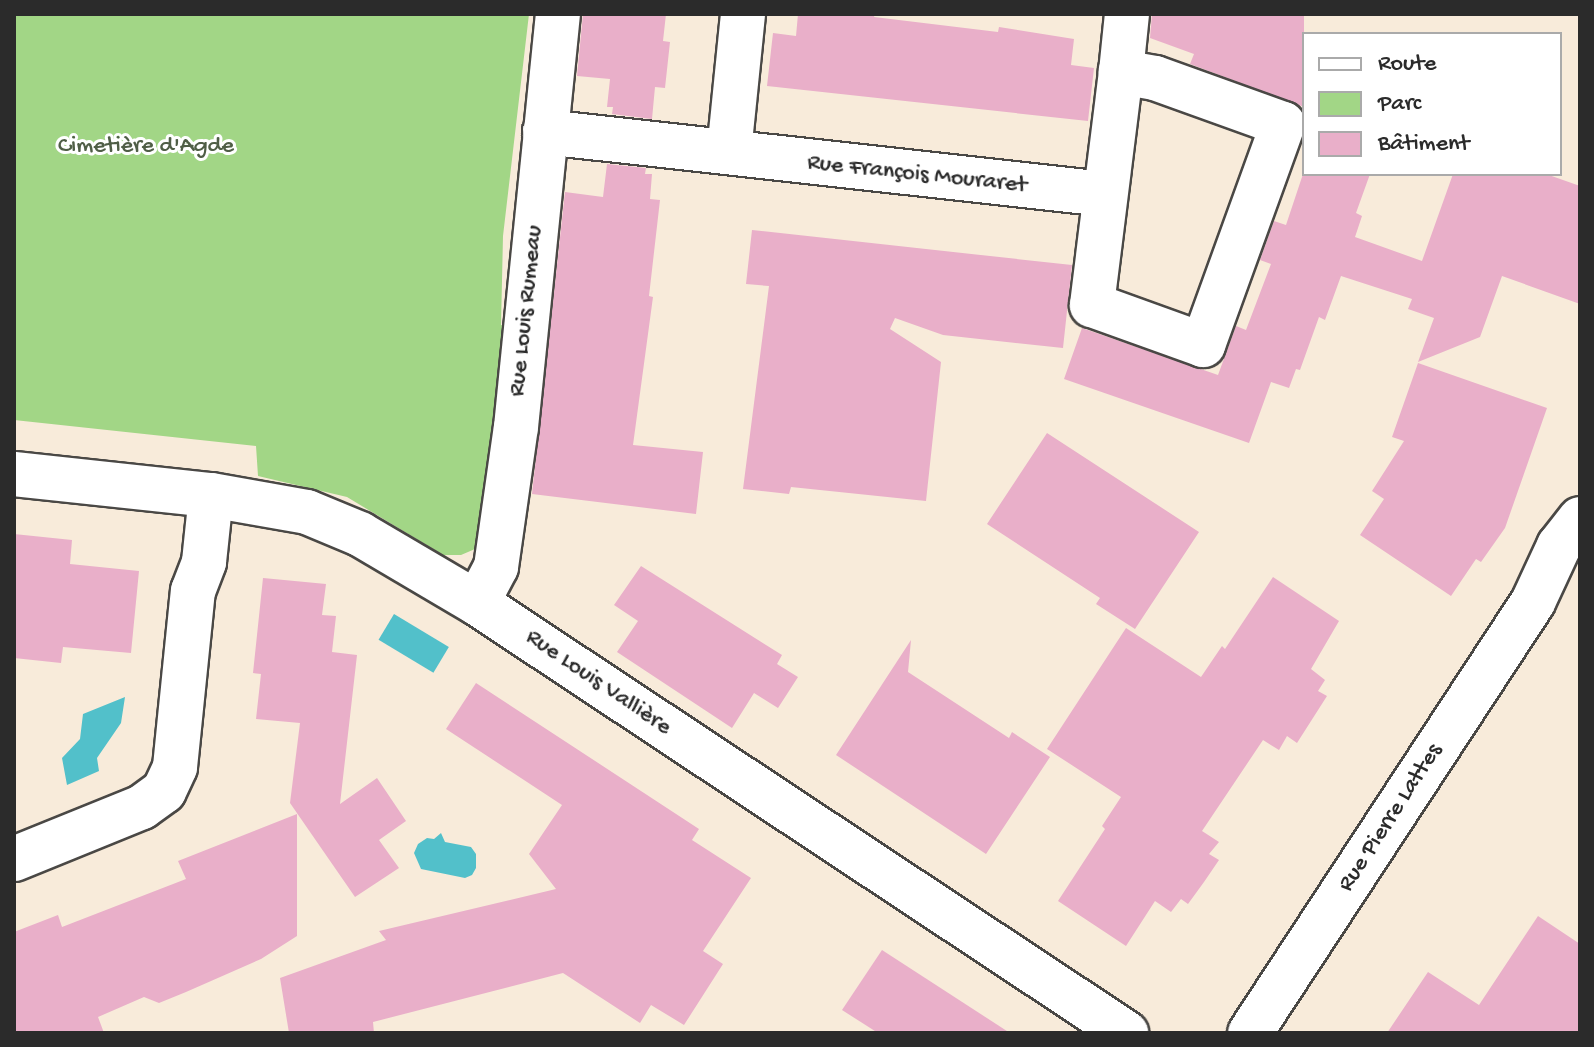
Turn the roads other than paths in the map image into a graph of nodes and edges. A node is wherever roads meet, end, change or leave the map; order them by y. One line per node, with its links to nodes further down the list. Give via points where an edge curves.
1 (558, 14): 5 (street, Rue Louis Rumeau)
2 (743, 14): 6 (street)
3 (1127, 14): 4 (street)
4 (1121, 72): 7 (street); 7 (street, via 1155,78 1283,124 1203,345 1092,305)
5 (545, 132): 6 (street, Rue François Mouraret); 13 (street, Rue Louis Rumeau, via 516,427 496,567)
6 (729, 152): 7 (street, Rue François Mouraret)
7 (1105, 194)
8 (14, 474): 9 (street, Rue Louis Vallière)
9 (211, 495): 13 (street, Rue Louis Vallière, via 320,518 360,534); 14 (street, via 204,562 193,591 175,767 164,791 142,807)
10 (1580, 519): 12 (street, Rue Pierre Lattes, via 1559,546)
11 (1580, 570): 12 (street, Rue Pierre Lattes)
12 (1533, 602): 16 (street, Rue Pierre Lattes)
13 (477, 603): 15 (street, Rue Louis Vallière)
14 (14, 859)
15 (1126, 1033)
16 (1250, 1033)

